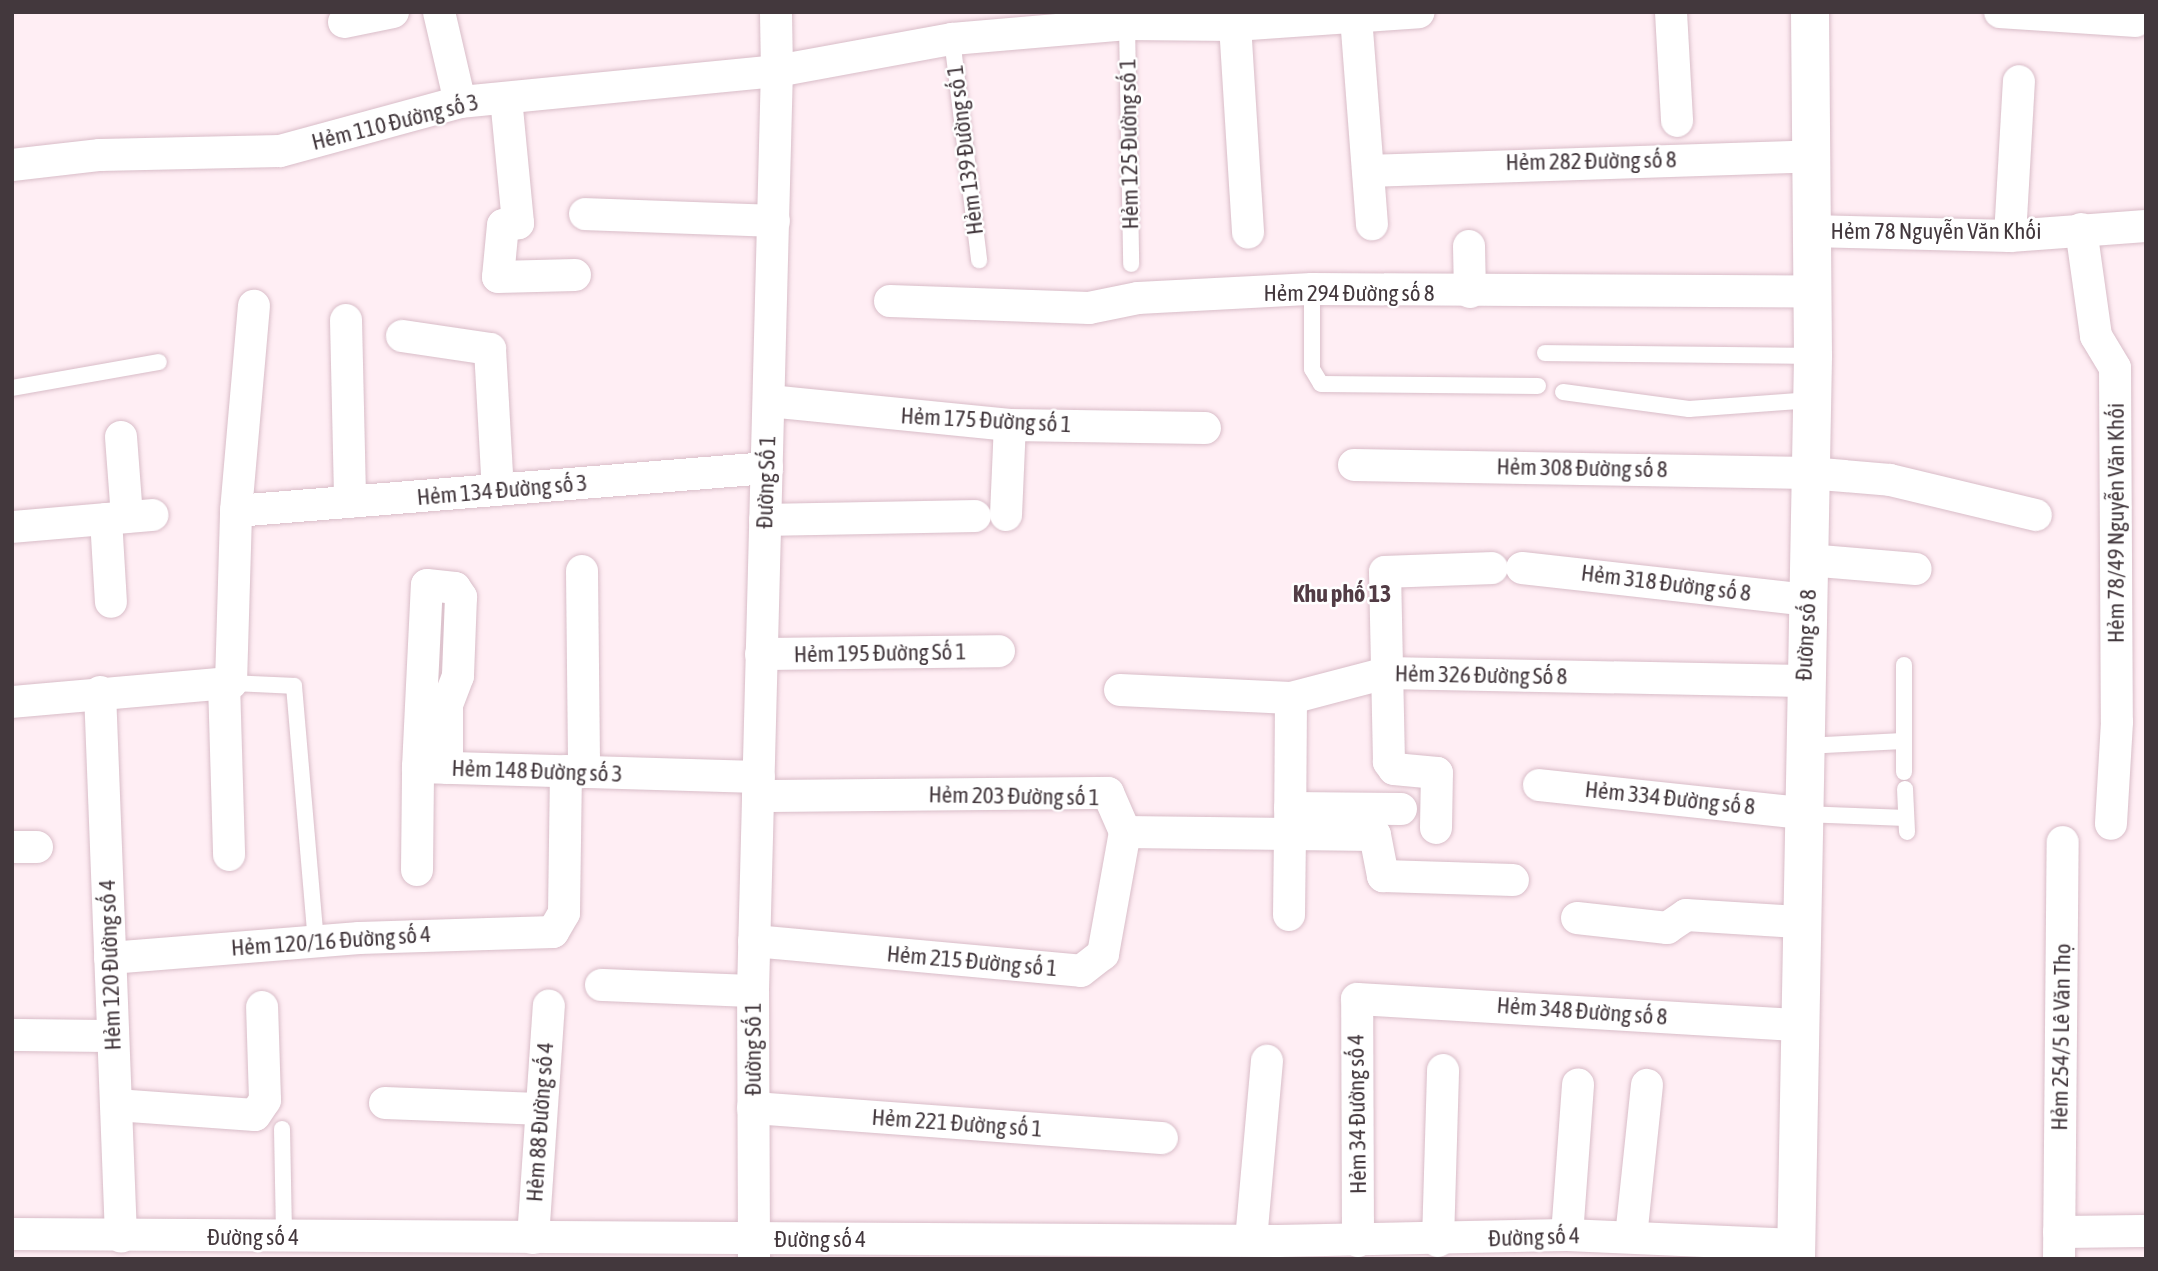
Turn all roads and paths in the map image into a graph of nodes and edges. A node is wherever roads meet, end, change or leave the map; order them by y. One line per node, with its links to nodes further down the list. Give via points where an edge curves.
1 (393, 12): 11 (street)
2 (439, 12): 17 (street)
3 (776, 12): 14 (street, Đường Số 1)
4 (1419, 12): 8 (street)
5 (1671, 12): 18 (street)
6 (1810, 12): 19 (street, Đường số 8)
7 (2000, 12): 10 (street)
8 (1356, 17): 12 (street); 21 (street)
9 (1128, 18): 12 (street); 13 (street); 32 (lane, Hẻm 125 Đường số 1)
10 (2136, 21)
11 (344, 22)
12 (1235, 25): 28 (street)
13 (952, 39): 14 (street); 31 (lane, Hẻm 139 Đường số 1)
14 (777, 71): 16 (street, Hẻm 110 Đường số 3); 23 (street, Đường Số 1)
15 (2018, 81): 29 (street)
16 (506, 98): 17 (street, Hẻm 110 Đường số 3); 33 (street, via 518,223 503,225 498,277)
17 (460, 102): 20 (street, Hẻm 110 Đường số 3, via 280,151 100,155)
18 (1677, 121)
19 (1814, 156): 21 (street, Hẻm 282 Đường số 8); 27 (street, Đường số 8)
20 (12, 165)
21 (1368, 171): 24 (street)
22 (585, 214): 23 (street)
23 (774, 221): 48 (street, Đường Số 1)
24 (1372, 224)
25 (2146, 226): 26 (street, Hẻm 78 Nguyễn Văn Khối)
26 (2081, 229): 29 (street, Hẻm 78 Nguyễn Văn Khối); 88 (street, Hẻm 78/49 Nguyễn Văn Khối, via 2096,336 2115,368 2117,722)
27 (1810, 231): 29 (street, Hẻm 78 Nguyễn Văn Khối); 36 (street, Đường số 8)
28 (1248, 233)
29 (2010, 236)
30 (1469, 246): 35 (street)
31 (979, 260)
32 (1131, 264)
33 (575, 275)
34 (1312, 289): 35 (street, Hẻm 294 Đường số 8); 37 (street, Hẻm 294 Đường số 8, via 1138,298 1089,308); 44 (lane, via 1312,369 1321,384 1335,389 1444,382)
35 (1470, 292): 36 (street, Hẻm 294 Đường số 8)
36 (1810, 292): 42 (street, Đường số 8)
37 (890, 301)
38 (254, 306): 57 (street)
39 (346, 320): 56 (street)
40 (402, 336): 55 (street, via 490,349)
41 (1545, 353): 42 (lane)
42 (1813, 356): 47 (street, Đường số 8)
43 (159, 362): 45 (lane)
44 (1538, 386)
45 (12, 388)
46 (1563, 392): 47 (lane, via 1689,410)
47 (1812, 400): 54 (street, Đường số 8)
48 (769, 401): 49 (street, Hẻm 175 Đường số 1); 53 (street, Đường Số 1)
49 (1010, 425): 50 (street, Hẻm 175 Đường số 1); 58 (street)
50 (1205, 428)
51 (121, 436): 61 (street)
52 (1354, 465): 54 (street, Hẻm 308 Đường số 8)
53 (767, 468): 55 (street, Hẻm 134 Đường số 3); 62 (street, Đường Số 1)
54 (1809, 473): 60 (street, Hẻm 308 Đường số 8, via 1889,480); 64 (street, Đường số 8)
55 (498, 490): 56 (street, Hẻm 134 Đường số 3)
56 (350, 502): 57 (street, Hẻm 134 Đường số 3)
57 (236, 511): 74 (street)
58 (1006, 515)
59 (975, 516): 62 (street)
60 (2036, 516)
61 (128, 517): 63 (street); 68 (street)
62 (765, 520): 70 (street, Đường Số 1)
63 (12, 527)
64 (1808, 560): 65 (street); 67 (street, Đường số 8)
65 (1916, 569)
66 (582, 571): 82 (street)
67 (1809, 600): 72 (street, Hẻm 318 Đường số 8, via 1507,568 1385,572); 73 (street, Đường số 8)
68 (111, 602)
69 (999, 651): 70 (street, Hẻm 195 Đường Số 1)
70 (761, 654): 84 (street, Đường Số 1)
71 (1904, 665): 79 (lane)
72 (1386, 673): 73 (street, Hẻm 326 Đường Số 8); 77 (street, Hẻm 326 Đường Số 8); 89 (street, via 1390,766 1437,773)
73 (1803, 681): 80 (street, Đường số 8)
74 (227, 683): 76 (street); 92 (street); 98 (lane, via 294,686)
75 (1119, 690): 77 (street, Hẻm 326 Đường Số 8)
76 (100, 692): 78 (street); 100 (street, Hẻm 120 Đường số 4)
77 (1291, 698): 87 (street)
78 (12, 702)
79 (1903, 741): 80 (lane); 86 (lane, via 1907,825)
80 (1803, 746): 86 (street, Đường số 8)
81 (433, 768): 81 (street, via 458,676 461,597 455,588 427,586); 82 (street, Hẻm 148 Đường số 3); 93 (street, Hẻm 148 Đường số 3)
82 (575, 772): 84 (street, Hẻm 148 Đường số 3); 98 (street, Hẻm 120/16 Đường số 4, via 564,913 553,932)
83 (1539, 785): 86 (street, Hẻm 334 Đường số 8)
84 (759, 787): 90 (street, Hẻm 203 Đường số 1, via 1108,793); 99 (street, Đường Số 1)
85 (1401, 809): 87 (street)
86 (1801, 813): 97 (street, Đường số 8)
87 (1290, 821): 90 (street, Hẻm 203 Đường số 1); 94 (street, via 1376,835 1383,876); 95 (street)
88 (2111, 824)
89 (1436, 828)
90 (1125, 832): 99 (street, Hẻm 215 Đường số 1, via 1103,954 1081,971)
91 (2063, 842): 128 (street, Hẻm 254/5 Lê Văn Thọ)
92 (229, 855)
93 (417, 870)
94 (1513, 880)
95 (1289, 915)
96 (1577, 918): 97 (street, via 1667,928 1686,915)
97 (1798, 922): 106 (street, Đường số 8)
98 (316, 941): 100 (street, Hẻm 120/16 Đường số 4)
99 (754, 941): 102 (street, Đường Số 1)
100 (110, 958): 108 (street, Hẻm 120 Đường số 4)
101 (601, 985): 102 (street)
102 (753, 991): 115 (street, Đường Số 1)
103 (1368, 997): 106 (street, Hẻm 348 Đường số 8); 126 (street, Hẻm 34 Đường số 4, via 1353,1006)
104 (549, 1006): 116 (street, Hẻm 88 Đường số 4)
105 (262, 1007): 114 (street, via 265,1100 255,1115)
106 (1796, 1025): 135 (street, Đường số 8)
107 (12, 1035): 108 (street)
108 (113, 1035): 114 (street, Hẻm 120 Đường số 4)
109 (1268, 1061): 129 (street)
110 (1443, 1070): 127 (street)
111 (1578, 1084): 121 (street)
112 (1647, 1085): 124 (street)
113 (385, 1103): 116 (street)
114 (116, 1105): 122 (street, Hẻm 120 Đường số 4)
115 (753, 1108): 118 (street, Hẻm 221 Đường số 1); 133 (street, Đường Số 1)
116 (538, 1109): 125 (street, Hẻm 88 Đường số 4)
117 (282, 1129): 123 (lane)
118 (1162, 1138)
119 (2146, 1231): 128 (street, Hẻm 254/5 Lê Văn Thọ)
120 (12, 1234): 130 (street, Đường số 4)
121 (1567, 1235): 124 (street, Đường số 4); 127 (street, Đường số 4)
122 (121, 1237): 123 (street, Đường số 4); 130 (street, Đường số 4)
123 (284, 1237): 131 (street, Đường số 4)
124 (1631, 1237): 135 (street, Đường số 4)
125 (533, 1238): 132 (street, Đường số 4); 133 (street, Đường số 4)
126 (1358, 1241): 127 (street, Đường số 4); 129 (street, Đường số 4)
127 (1438, 1241)
128 (2059, 1245)
129 (1269, 1247): 134 (street, Đường số 4)
130 (80, 1248)
131 (337, 1248): 132 (street, Đường số 4)
132 (484, 1248)
133 (754, 1248): 134 (street, Đường số 4)
134 (972, 1249)
135 (1796, 1252)

